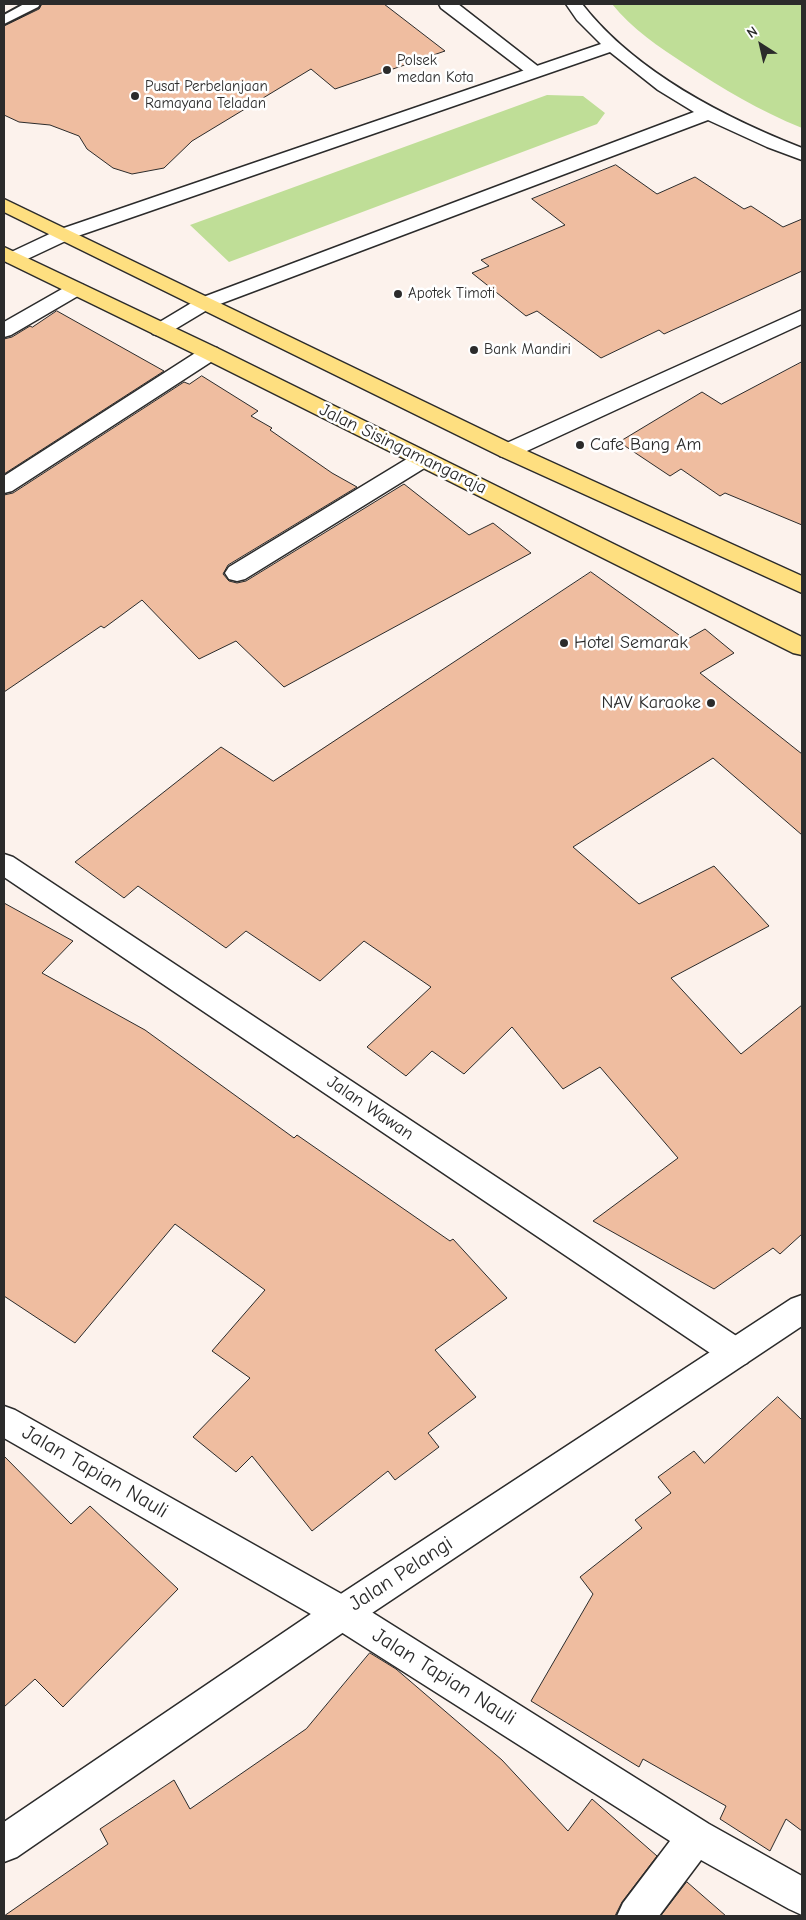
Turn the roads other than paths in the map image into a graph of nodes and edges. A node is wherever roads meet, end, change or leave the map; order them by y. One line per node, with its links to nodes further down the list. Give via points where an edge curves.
1 (33, 4): 4 (lane)
2 (446, 4): 6 (street)
3 (574, 4): 5 (street)
4 (4, 20)
5 (611, 46): 6 (street); 7 (street)
6 (535, 71): 10 (street)
7 (709, 113): 8 (street, via 773,144); 13 (street)
8 (802, 154)
9 (4, 205): 10 (main road)
10 (65, 234): 11 (street); 13 (main road)
11 (9, 256): 12 (main road, Jalan Sisingamangaraja)
12 (76, 289): 15 (street); 16 (main road, Jalan Sisingamangaraja)
13 (205, 303): 16 (street); 18 (main road)
14 (802, 316): 18 (street)
15 (4, 330)
16 (160, 330): 17 (main road, Jalan Sisingamangaraja)
17 (210, 353): 19 (main road, Jalan Sisingamangaraja); 20 (street)
18 (508, 451): 22 (main road)
19 (423, 459): 21 (street); 23 (main road, Jalan Sisingamangaraja)
20 (4, 486)
21 (236, 573)
22 (802, 585)
23 (802, 647)
24 (4, 864): 26 (street, Jalan Wawan)
25 (802, 1309): 26 (street, Jalan Pelangi)
26 (736, 1353): 28 (street, Jalan Pelangi)
27 (4, 1420): 28 (street, Jalan Tapian Nauli)
28 (342, 1613): 29 (street, Jalan Tapian Nauli); 30 (street, Jalan Pelangi)
29 (696, 1837): 31 (street, Jalan Tapian Nauli); 32 (street)
30 (4, 1844)
31 (802, 1896)
32 (636, 1916)

